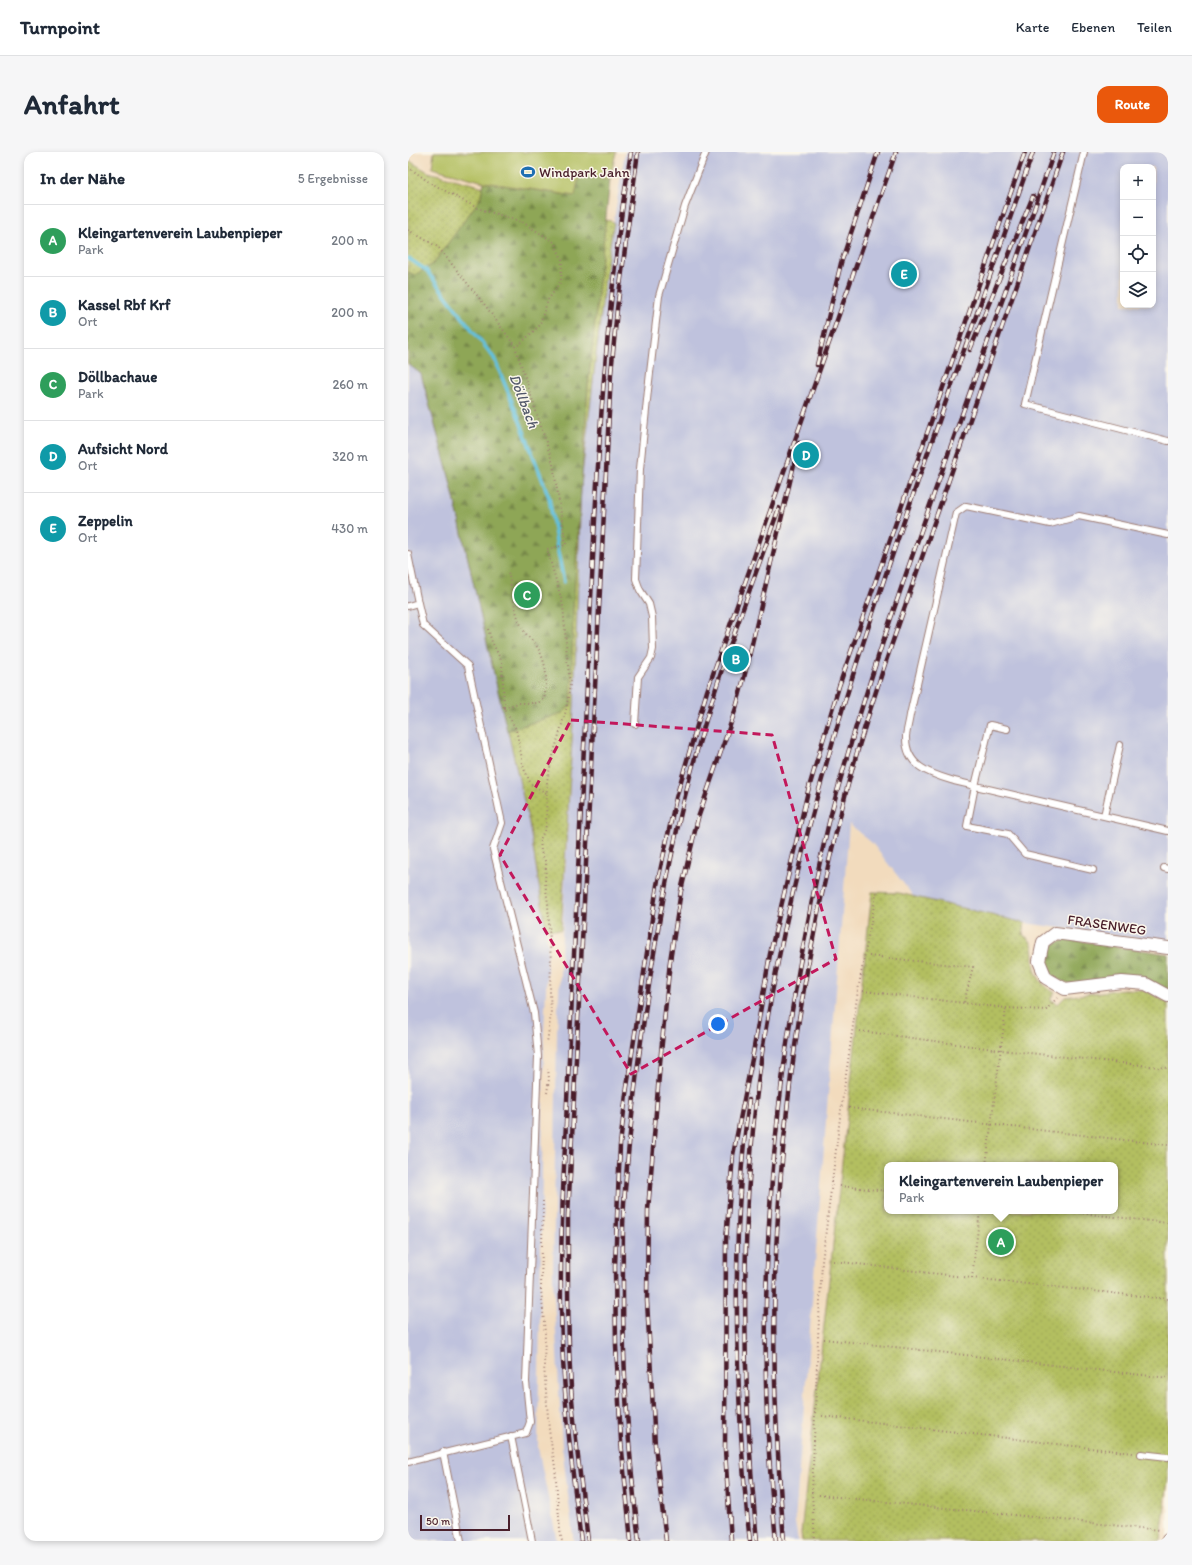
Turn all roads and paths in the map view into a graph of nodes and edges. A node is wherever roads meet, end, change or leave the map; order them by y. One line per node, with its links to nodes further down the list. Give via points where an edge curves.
1 (706, 152): 14 (lane, via 685,206 659,296 640,468 636,579 649,604 653,649 651,658 638,677)
2 (1084, 152): 6 (lane, via 1025,404)
3 (408, 167): 5 (path, via 428,182 477,208 522,222 554,242 562,259 561,281 548,300 538,326)
4 (408, 230): 5 (path, via 438,247)
5 (515, 346): 18 (path, via 553,464 566,545 547,549 563,606 570,685)
6 (1168, 441)
7 (1168, 535): 17 (lane, via 1079,516 1050,524 966,506 956,513 906,737 909,751 917,766 931,774)
8 (408, 554): 10 (lane)
9 (508, 571): 13 (path, via 517,615 524,631 545,663 547,684 544,699 538,703 518,703)
10 (418, 603): 11 (lane); 52 (lane, via 423,626 468,666 502,823 493,849 534,1013 538,1056 526,1382 530,1422 526,1433)
11 (408, 606)
12 (488, 629): 13 (path, via 502,662)
13 (504, 708): 18 (path, via 516,729 524,769 531,784)
14 (635, 724)
15 (1007, 729): 17 (lane, via 990,725)
16 (1120, 745): 19 (lane)
17 (975, 786): 19 (lane); 21 (lane, via 967,826 1008,834 1025,854)
18 (546, 793): 31 (path, via 546,826 540,840 541,852 546,863 551,963 551,1014)
19 (1104, 816): 20 (lane)
20 (1168, 831)
21 (1093, 870)
22 (877, 890): 62 (path, via 858,990 822,1262 812,1494)
23 (1168, 948): 25 (street, FRASENWEG, via 1055,933 1042,942 1039,961 1046,978)
24 (869, 956): 28 (path, via 973,968)
25 (1065, 989): 27 (street, via 1122,982 1146,984); 29 (path, via 1046,1010)
26 (863, 991): 28 (path)
27 (1168, 996)
28 (964, 1003): 29 (path)
29 (1006, 1008): 32 (path)
30 (860, 1031): 32 (path)
31 (546, 1050)
32 (1001, 1050): 34 (path); 37 (path)
33 (547, 1064): 35 (path, via 549,1078)
34 (1168, 1068)
35 (546, 1098)
36 (848, 1108): 37 (path)
37 (992, 1125): 38 (path); 39 (path)
38 (1168, 1145)
39 (986, 1162)
40 (840, 1186): 41 (path)
41 (884, 1191)
42 (543, 1196): 61 (path, via 541,1289 545,1333 544,1366)
43 (980, 1214): 47 (path)
44 (1087, 1214): 45 (path)
45 (1168, 1224)
46 (834, 1261): 47 (path)
47 (972, 1278): 48 (path)
48 (1168, 1299)
49 (824, 1339): 50 (path)
50 (1168, 1378)
51 (822, 1416): 54 (path)
52 (511, 1436): 53 (lane); 60 (lane)
53 (443, 1452): 56 (lane); 59 (lane)
54 (1141, 1454): 55 (lane)
55 (1168, 1457)
56 (408, 1462)
57 (819, 1495): 58 (path)
58 (1166, 1537)
59 (461, 1541)
60 (532, 1541)
61 (562, 1541)
62 (815, 1541)

